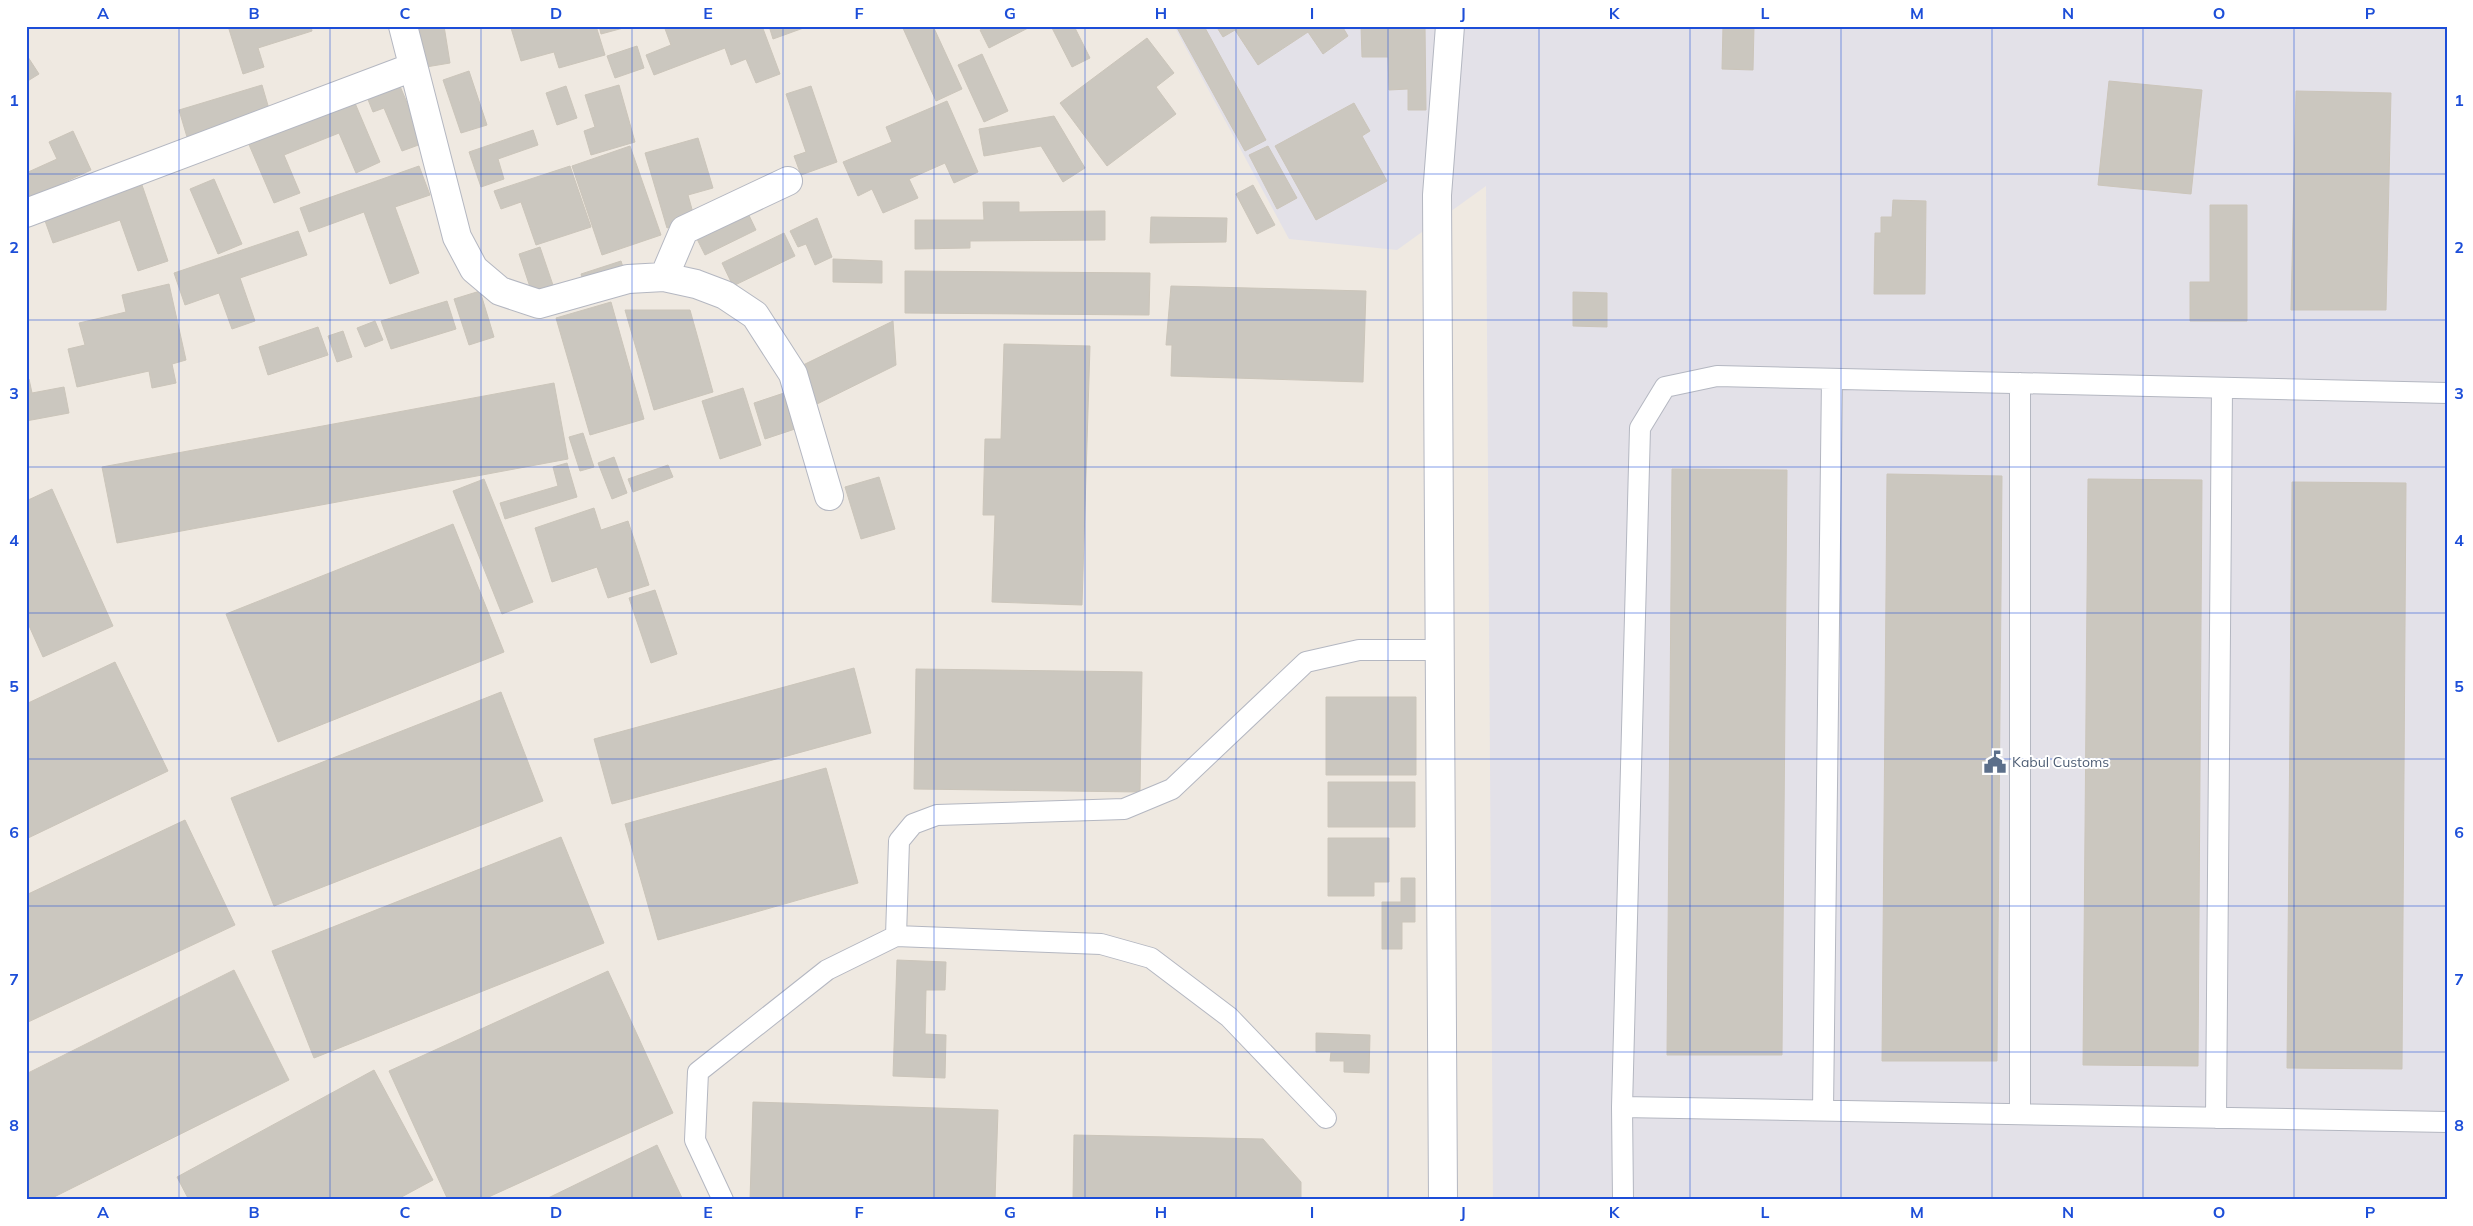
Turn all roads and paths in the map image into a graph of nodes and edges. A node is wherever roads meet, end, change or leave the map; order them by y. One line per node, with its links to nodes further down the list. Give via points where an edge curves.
1 (403, 26): 3 (street)
2 (1450, 26): 12 (street, via 1437,195)
3 (413, 67): 5 (street); 6 (street, via 458,237 474,269 500,291 539,304 628,279)
4 (788, 181): 6 (street, via 684,230)
5 (26, 213)
6 (664, 277): 11 (street, via 725,295 755,315 793,374)
7 (1832, 379): 8 (lane); 14 (lane, via 1717,376 1665,387 1640,428); 15 (lane)
8 (2020, 383): 9 (lane); 16 (lane)
9 (2222, 388): 10 (lane); 18 (lane)
10 (2447, 393)
11 (829, 496)
12 (1440, 650): 13 (lane, via 1359,650 1306,662 1172,789 1124,809 937,815 913,824 899,840); 21 (street)
13 (896, 936): 17 (lane, via 1101,944 1151,958 1229,1017); 20 (lane, via 827,970 698,1072 695,1140)
14 (1622, 1107): 15 (lane); 22 (lane)
15 (1823, 1110): 16 (lane)
16 (2020, 1114): 18 (lane)
17 (1326, 1118)
18 (2216, 1118): 19 (lane)
19 (2447, 1122)
20 (723, 1200)
21 (1443, 1200)
22 (1623, 1200)

